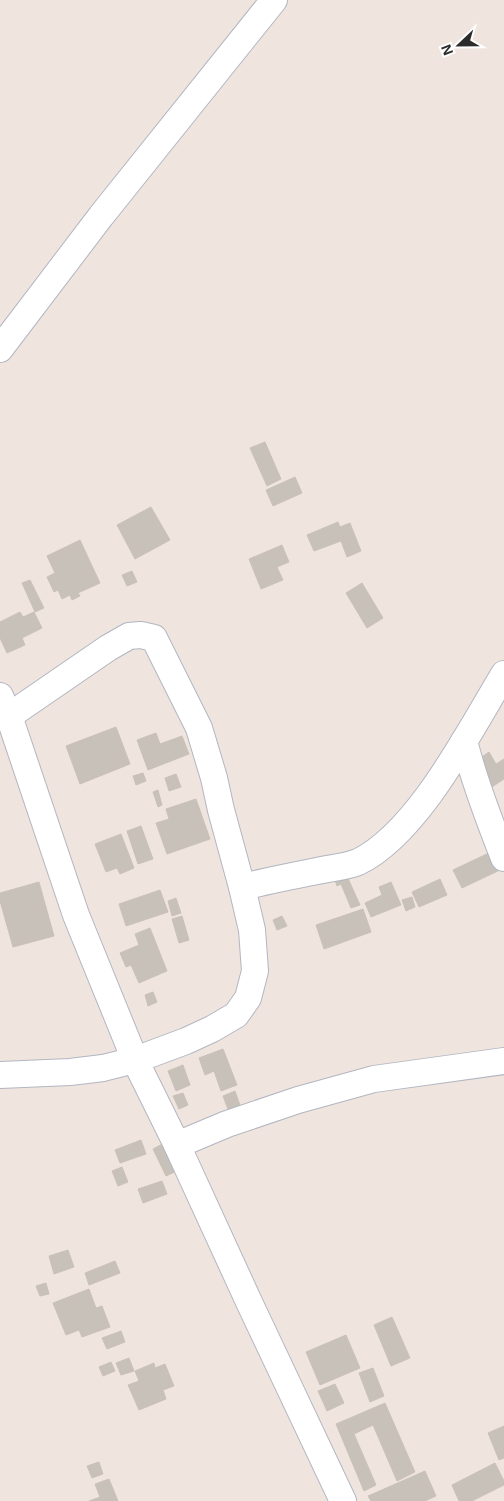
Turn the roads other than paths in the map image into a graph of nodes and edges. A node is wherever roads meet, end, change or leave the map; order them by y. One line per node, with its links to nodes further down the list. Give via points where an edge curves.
1 (274, 0): 2 (street, via 101,216)
2 (0, 349)
3 (504, 674): 5 (street)
4 (4, 706): 7 (street, via 129,636 154,638 199,728); 8 (street, via 76,915)
5 (464, 741): 6 (street); 7 (street, via 400,831 378,849 357,862)
6 (504, 858)
7 (242, 887): 8 (street, via 252,930 255,971 248,998 236,1015 212,1029)
8 (135, 1060): 10 (street, via 70,1072); 11 (street)
9 (504, 1061): 11 (street, via 374,1079 298,1100)
10 (0, 1075)
11 (177, 1145): 12 (street)
12 (343, 1501)

